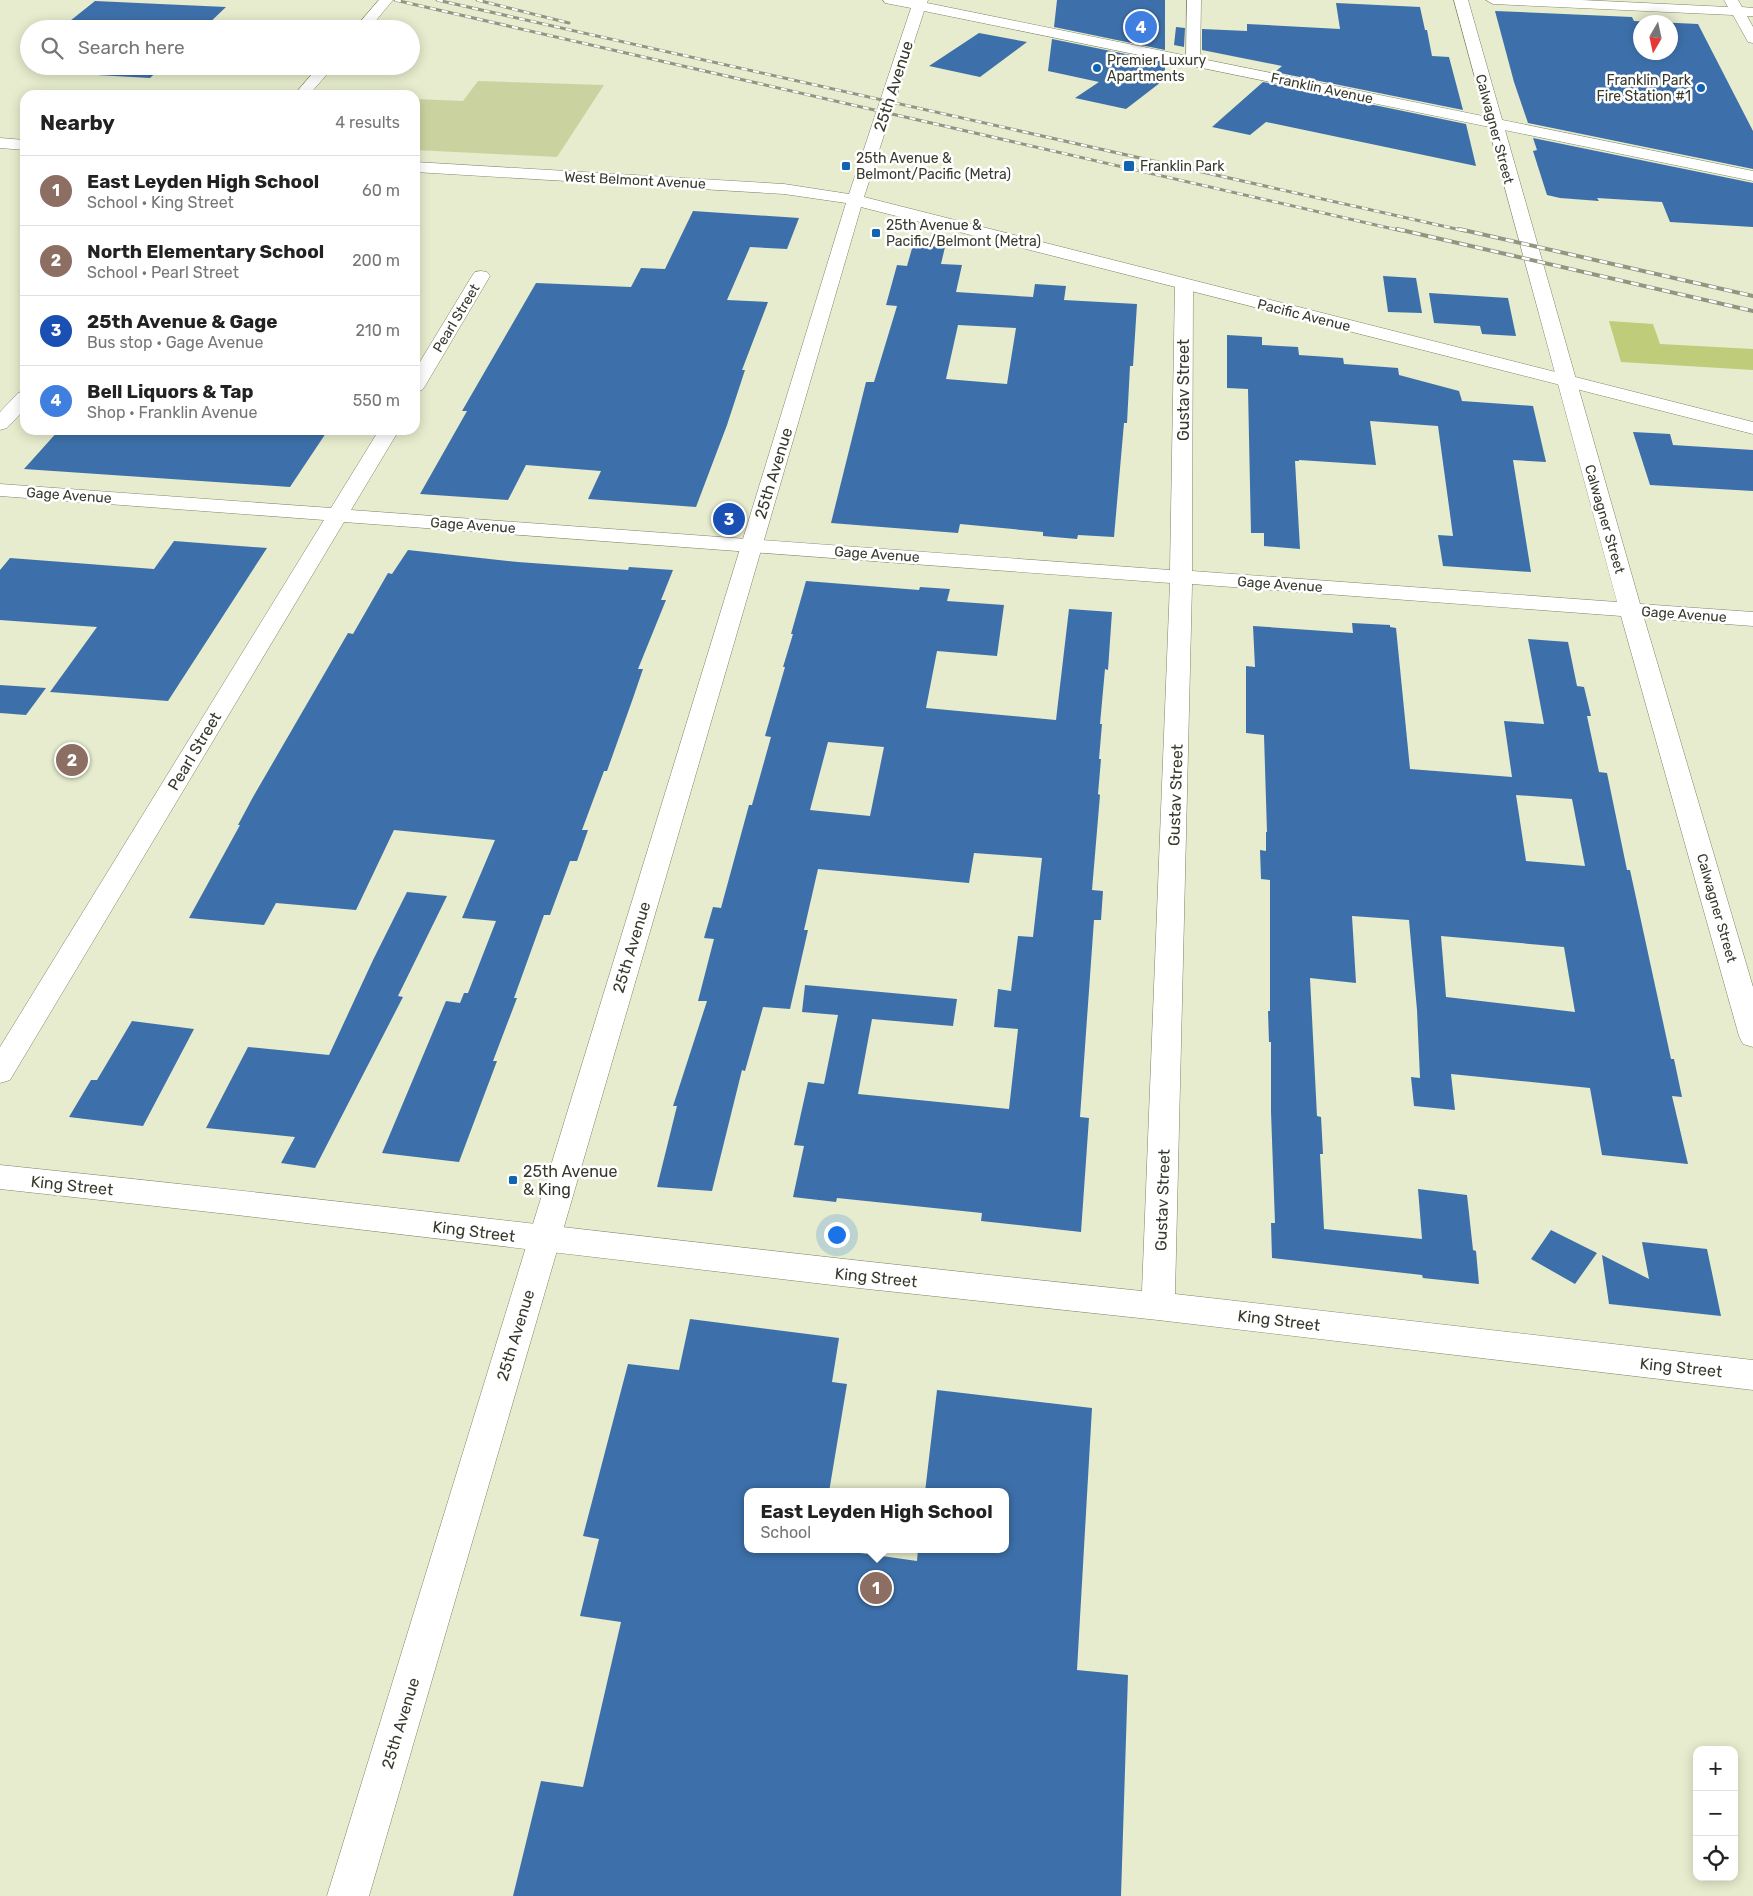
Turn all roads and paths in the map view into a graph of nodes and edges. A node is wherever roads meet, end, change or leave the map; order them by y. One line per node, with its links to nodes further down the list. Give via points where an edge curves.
1 (386, 0): 9 (street)
2 (890, 0): 6 (street, Franklin Avenue)
3 (1194, 0): 11 (street)
4 (1460, 0): 14 (street, Calwagner Street)
5 (1494, 0): 7 (street)
6 (920, 3): 11 (street, Franklin Avenue); 19 (street, 25th Avenue)
7 (1734, 6): 8 (street); 10 (street)
8 (1753, 12)
9 (369, 20)
10 (1753, 39)
11 (1193, 61): 14 (street, Franklin Avenue)
12 (319, 75): 13 (street)
13 (305, 90)
14 (1494, 124): 18 (street, Franklin Avenue); 23 (street, Calwagner Street)
15 (0, 143): 16 (street)
16 (20, 145)
17 (420, 167): 19 (street, West Belmont Avenue, via 784,189)
18 (1753, 176)
19 (855, 200): 21 (street, Pacific Avenue); 30 (street, 25th Avenue)
20 (482, 276): 22 (street, Pearl Street)
21 (1184, 284): 23 (street, Pacific Avenue); 31 (street, Gustav Street)
22 (420, 378)
23 (1566, 382): 26 (street, Pacific Avenue); 32 (street, Calwagner Street)
24 (20, 402): 25 (street)
25 (0, 424)
26 (1753, 428)
27 (386, 435): 29 (street, Pearl Street)
28 (0, 490): 29 (street, Gage Avenue)
29 (338, 515): 30 (street, Gage Avenue); 35 (street, Pearl Street)
30 (751, 545): 31 (street, Gage Avenue); 37 (street, 25th Avenue)
31 (1182, 577): 32 (street, Gage Avenue); 38 (street, Gustav Street)
32 (1632, 610): 33 (street, Gage Avenue); 34 (street, Calwagner Street)
33 (1753, 619)
34 (1753, 1036)
35 (0, 1072)
36 (0, 1177): 37 (street, King Street)
37 (543, 1239): 38 (street, King Street); 40 (street, 25th Avenue)
38 (1158, 1306): 39 (street, King Street)
39 (1753, 1375)
40 (348, 1896)

